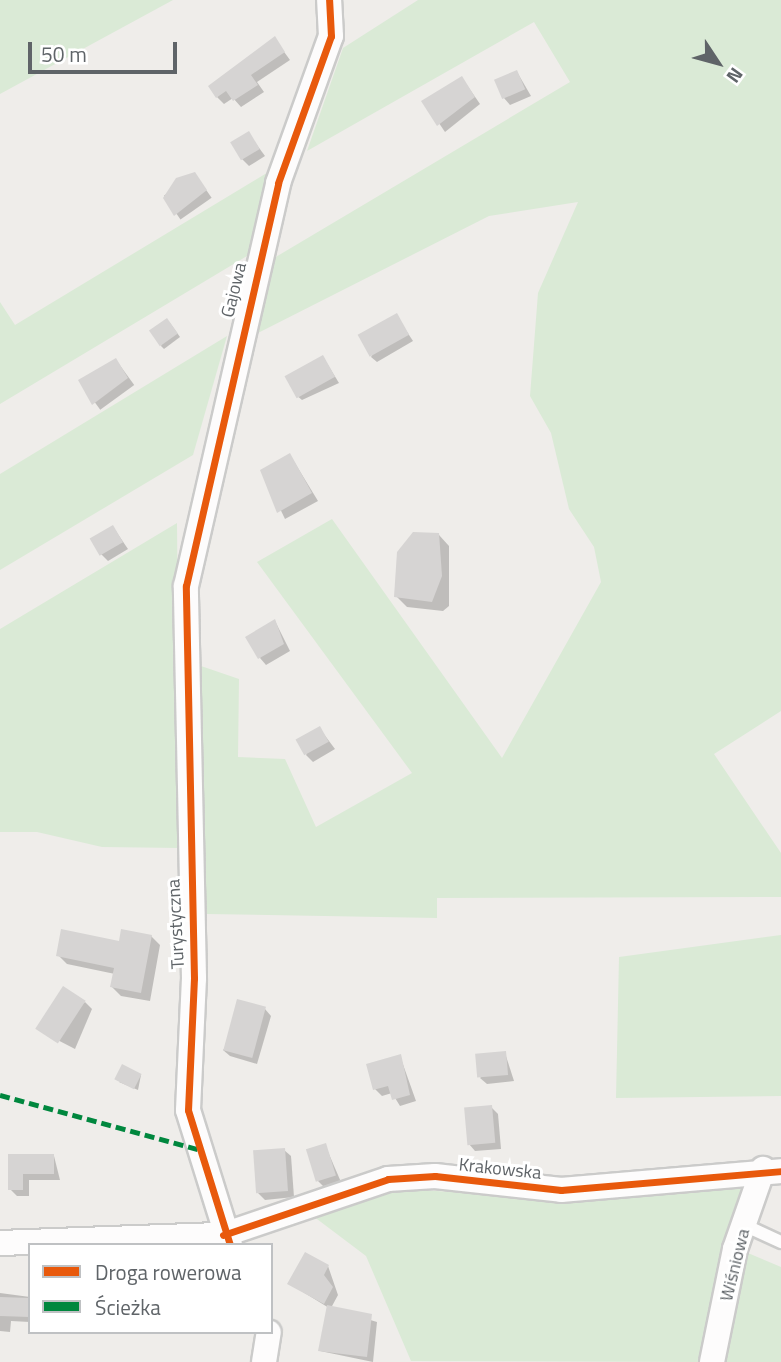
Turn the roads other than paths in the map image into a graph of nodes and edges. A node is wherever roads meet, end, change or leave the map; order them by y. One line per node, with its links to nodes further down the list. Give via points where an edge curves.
1 (329, 0): 2 (street, Gajowa, via 331,36 278,183 200,504)
2 (186, 594): 5 (street, Turystyczna, via 194,978 188,1110)
3 (772, 1170): 4 (street, Wiśniowa); 5 (street, Krakowska, via 561,1191 435,1176 388,1179)
4 (744, 1225): 7 (lane); 10 (street, Wiśniowa)
5 (227, 1240): 6 (street, Krakowska)
6 (0, 1242)
7 (781, 1242)
8 (269, 1334): 9 (street)
9 (264, 1362)
10 (712, 1362)

